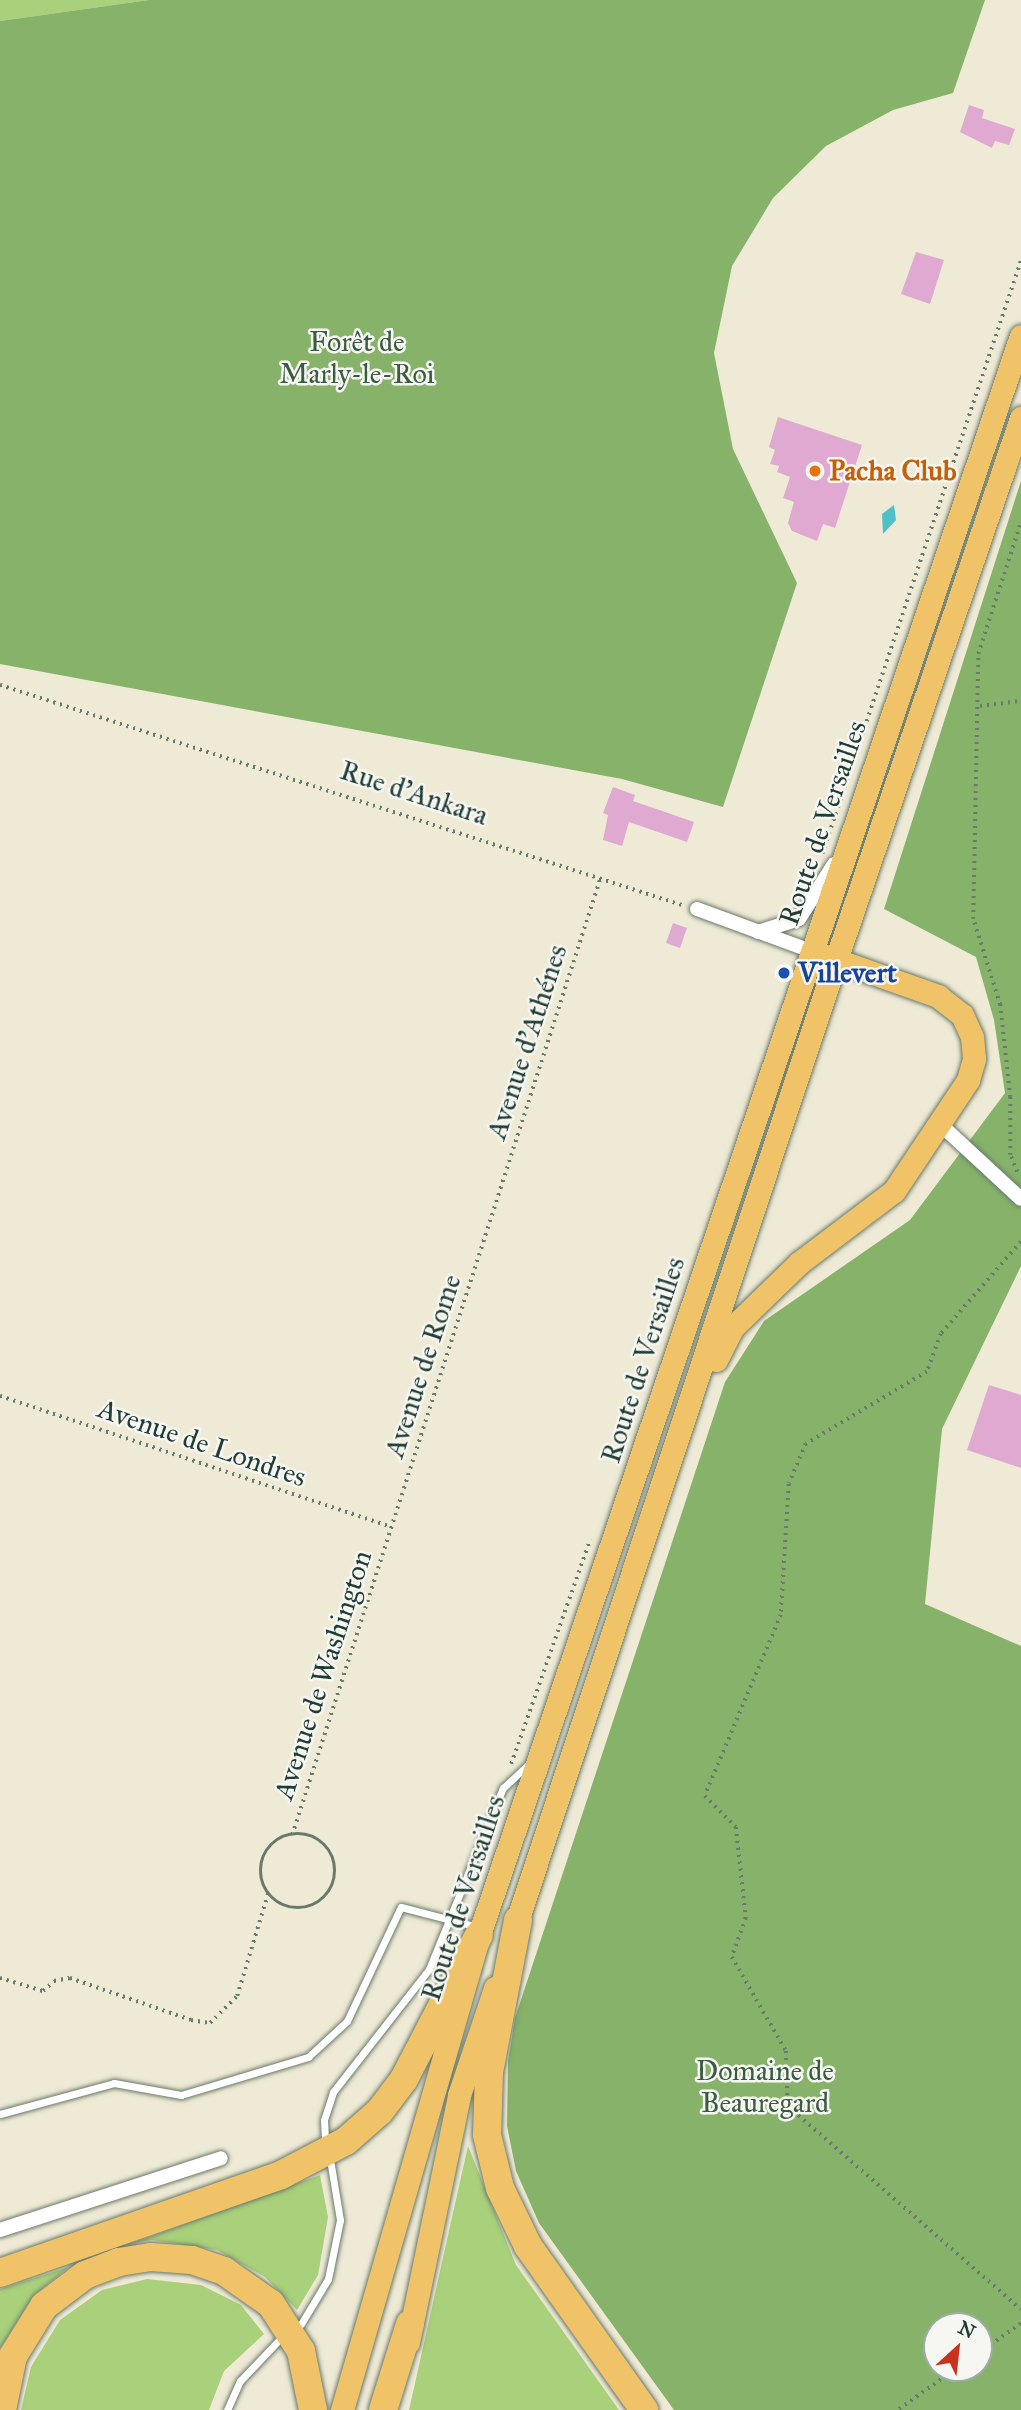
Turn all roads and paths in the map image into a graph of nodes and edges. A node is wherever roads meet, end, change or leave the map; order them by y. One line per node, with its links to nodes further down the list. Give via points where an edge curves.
1 (1021, 260): 9 (path)
2 (1021, 336): 8 (main road, Route de Versailles)
3 (1021, 418): 14 (main road, Route de Versailles)
4 (1021, 522): 7 (path, via 978,654)
5 (0, 685): 10 (path, Rue d'Ankara)
6 (1021, 701): 7 (path)
7 (980, 706): 16 (path, via 973,919 1000,1005 1010,1097 1010,1155 1018,1176)
8 (853, 829): 12 (street, via 802,916); 13 (main road, Route de Versailles)
9 (821, 856)
10 (600, 879): 11 (path, Rue d'Ankara); 18 (path, Avenue d'Athénes)
11 (698, 909): 12 (street)
12 (758, 932): 13 (street)
13 (811, 951): 14 (main road); 23 (main road, Route de Versailles)
14 (835, 960): 15 (main road, via 938,996 962,1015 972,1037 974,1059 968,1080); 21 (main road, Route de Versailles)
15 (940, 1124): 16 (street); 21 (main road, via 894,1191 799,1263 733,1327)
16 (1010, 1186): 17 (street)
17 (1021, 1199)
18 (491, 1217): 22 (path, Avenue de Rome)
19 (1021, 1242): 36 (path, via 941,1334 927,1372 806,1444 789,1484 781,1615 705,1796 736,1827 746,1918 733,1957 786,2051 788,2106)
20 (0, 1395): 22 (path, Avenue de Londres)
21 (685, 1418): 27 (main road, Route de Versailles)
22 (391, 1527): 24 (path, Avenue de Washington)
23 (544, 1750): 26 (lane, via 503,1787); 28 (main road, Route de Versailles)
24 (292, 1835): 25 (path, via 270,1846 264,1857 262,1882); 25 (path, via 315,1839 332,1856 330,1891 312,1906 300,1909 288,1907)
25 (268, 1893): 29 (path, via 237,1996 210,2023 70,1978 54,1981 43,1991)
26 (450, 1918): 28 (lane); 30 (lane, via 401,1908 347,2021 308,2057 181,2095 114,2083); 31 (lane, via 429,1969 333,2092 324,2120)
27 (518, 1920): 39 (main road, Route de Versailles, via 459,2095); 50 (highway, via 489,2072 487,2135 500,2188 528,2246)
28 (480, 1932): 35 (highway, via 404,2079 380,2111 346,2141 281,2175); 47 (main road, Route de Versailles)
29 (0, 1978)
30 (0, 2114)
31 (325, 2139)
32 (221, 2158): 34 (street)
33 (331, 2165): 38 (lane, via 340,2220 328,2279)
34 (0, 2230)
35 (0, 2273)
36 (1021, 2309)
37 (1021, 2323): 41 (path)
38 (301, 2324)
39 (410, 2324): 48 (highway); 49 (main road, Route de Versailles)
40 (277, 2342): 45 (lane, via 240,2381)
41 (993, 2343)
42 (937, 2382): 43 (path)
43 (899, 2409)
44 (2, 2410): 46 (highway, via 13,2356 44,2306 72,2282 101,2267 151,2257 192,2260 224,2271 271,2304 301,2351)
45 (227, 2410)
46 (313, 2410)
47 (342, 2410)
48 (383, 2410)
49 (395, 2410)
50 (644, 2410)

